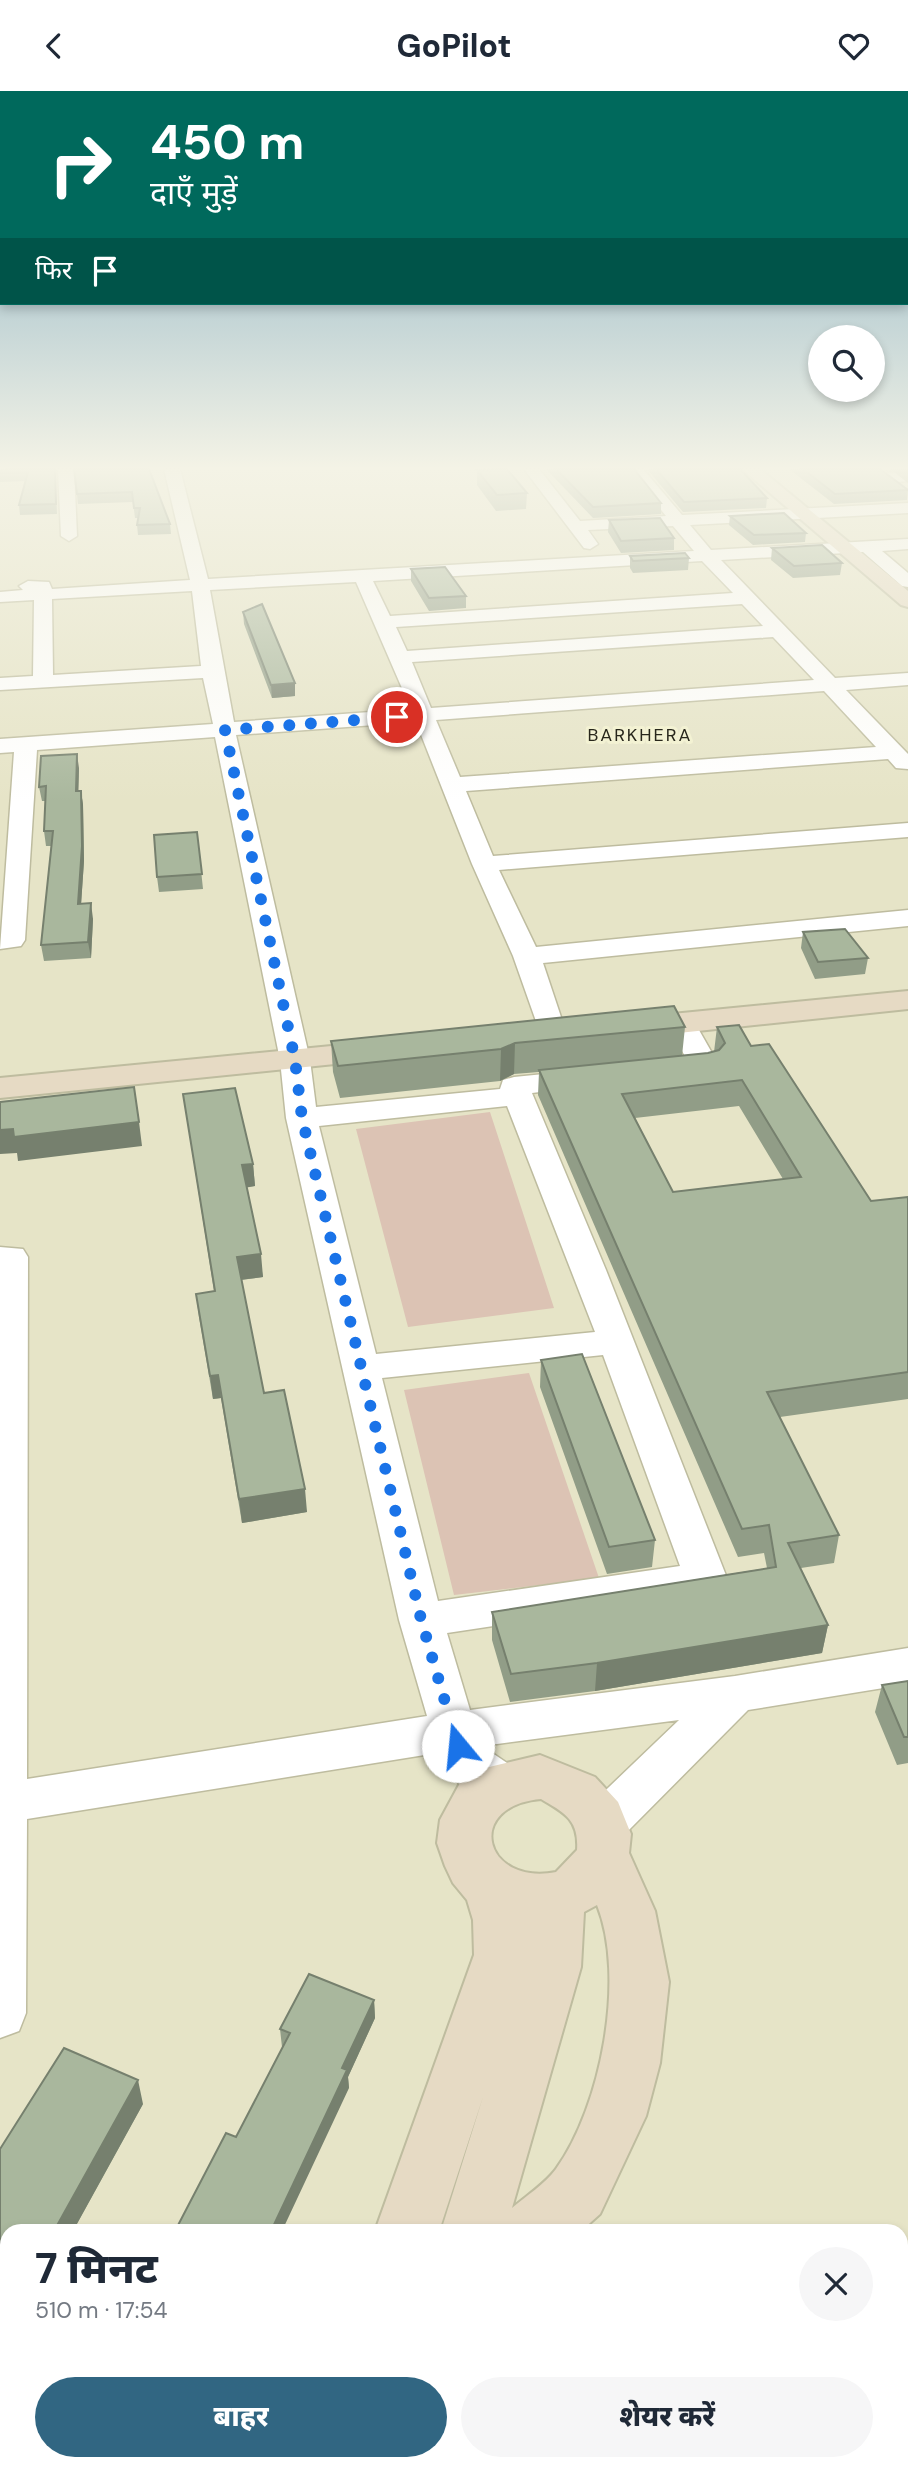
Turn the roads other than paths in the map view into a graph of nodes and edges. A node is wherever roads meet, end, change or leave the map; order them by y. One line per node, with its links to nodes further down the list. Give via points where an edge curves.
1 (199, 580): 6 (street)
2 (272, 580): 6 (street)
3 (364, 580): 12 (street)
4 (730, 580): 10 (street)
5 (881, 580): 11 (main road)
6 (200, 584): 8 (street); 15 (street)
7 (0, 588): 8 (street, via 43,586)
8 (42, 594): 9 (street); 17 (street)
9 (0, 597)
10 (747, 598): 12 (street); 13 (street)
11 (908, 601)
12 (383, 622): 14 (street)
13 (776, 631): 14 (street); 19 (street)
14 (400, 657): 20 (street)
15 (212, 671): 17 (street); 21 (street)
16 (908, 679): 19 (street)
17 (43, 681): 18 (street)
18 (0, 684)
19 (830, 685): 20 (street); 24 (street)
20 (422, 716): 21 (street); 25 (street)
21 (225, 730): 22 (street); 35 (street)
22 (26, 744): 23 (street); 29 (street, via 12,940)
23 (0, 746)
24 (900, 760): 25 (street)
25 (450, 785): 27 (street)
26 (908, 829): 27 (street)
27 (484, 864): 30 (street)
28 (908, 918): 30 (street)
29 (0, 941)
30 (527, 957): 33 (street)
31 (908, 1000): 32 (main road)
32 (681, 1023): 33 (main road); 37 (street, via 705,1067 514,1086)
33 (566, 1034)
34 (418, 1048): 35 (main road)
35 (295, 1060): 36 (main road); 38 (street)
36 (0, 1088)
37 (516, 1096): 38 (street); 40 (street)
38 (302, 1118): 41 (street)
39 (0, 1258): 47 (street, via 11,1257)
40 (617, 1342): 41 (street); 42 (street, via 706,1578)
41 (362, 1368): 42 (street)
42 (421, 1619): 45 (street)
43 (908, 1666): 44 (street)
44 (734, 1694): 45 (street); 48 (street)
45 (453, 1731): 46 (street, via 463,1761); 47 (street)
46 (499, 1783): 48 (main road, via 519,1777 561,1782 593,1807); 49 (main road, via 468,1811 463,1831 474,1871)
47 (2, 1804): 51 (street)
48 (602, 1839): 50 (main road, via 594,1873 578,1888); 54 (main road, via 627,1912 640,1982 630,2063 616,2116 578,2192)
49 (491, 1886): 50 (main road, via 534,1900); 52 (main road, via 501,1920 502,1955)
50 (557, 1897): 53 (main road, via 553,1966)
51 (0, 2013)
52 (409, 2224)
53 (475, 2224)
54 (542, 2224)

